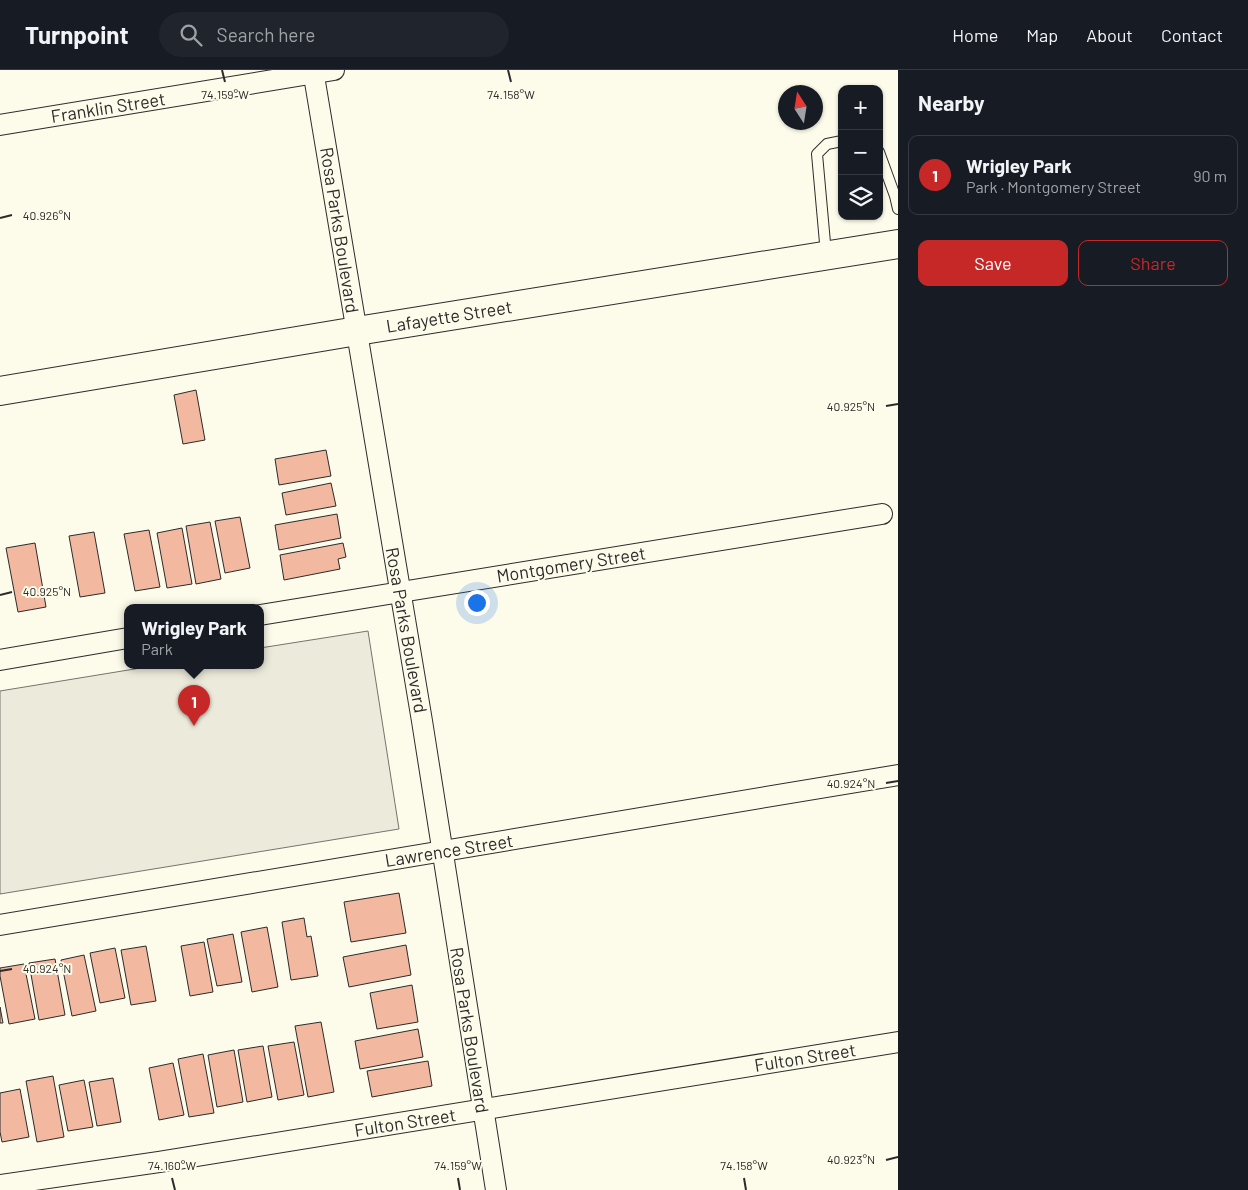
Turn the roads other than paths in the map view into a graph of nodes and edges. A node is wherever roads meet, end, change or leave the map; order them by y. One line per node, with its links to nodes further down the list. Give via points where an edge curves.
1 (334, 70): 2 (street, Franklin Street)
2 (313, 72): 3 (street, Franklin Street); 10 (street, Rosa Parks Boulevard)
3 (0, 125)
4 (838, 142): 9 (lane, via 827,144 817,154)
5 (883, 160): 6 (lane)
6 (895, 186): 7 (lane)
7 (898, 209)
8 (898, 244): 9 (main road, Lafayette Street)
9 (826, 255): 10 (main road, Lafayette Street)
10 (357, 332): 11 (main road, Lafayette Street); 13 (street, Rosa Parks Boulevard)
11 (0, 391)
12 (882, 514): 13 (street, Montgomery Street)
13 (401, 592): 14 (street, Montgomery Street); 18 (street, Rosa Parks Boulevard)
14 (264, 614)
15 (124, 639): 16 (street)
16 (0, 660)
17 (898, 775): 18 (street, Lawrence Street)
18 (442, 851): 19 (street, Lawrence Street); 21 (street, Rosa Parks Boulevard)
19 (0, 924)
20 (898, 1042): 21 (street, Fulton Street)
21 (483, 1109): 22 (street, Fulton Street); 23 (street, Rosa Parks Boulevard)
22 (0, 1185)
23 (496, 1190)

